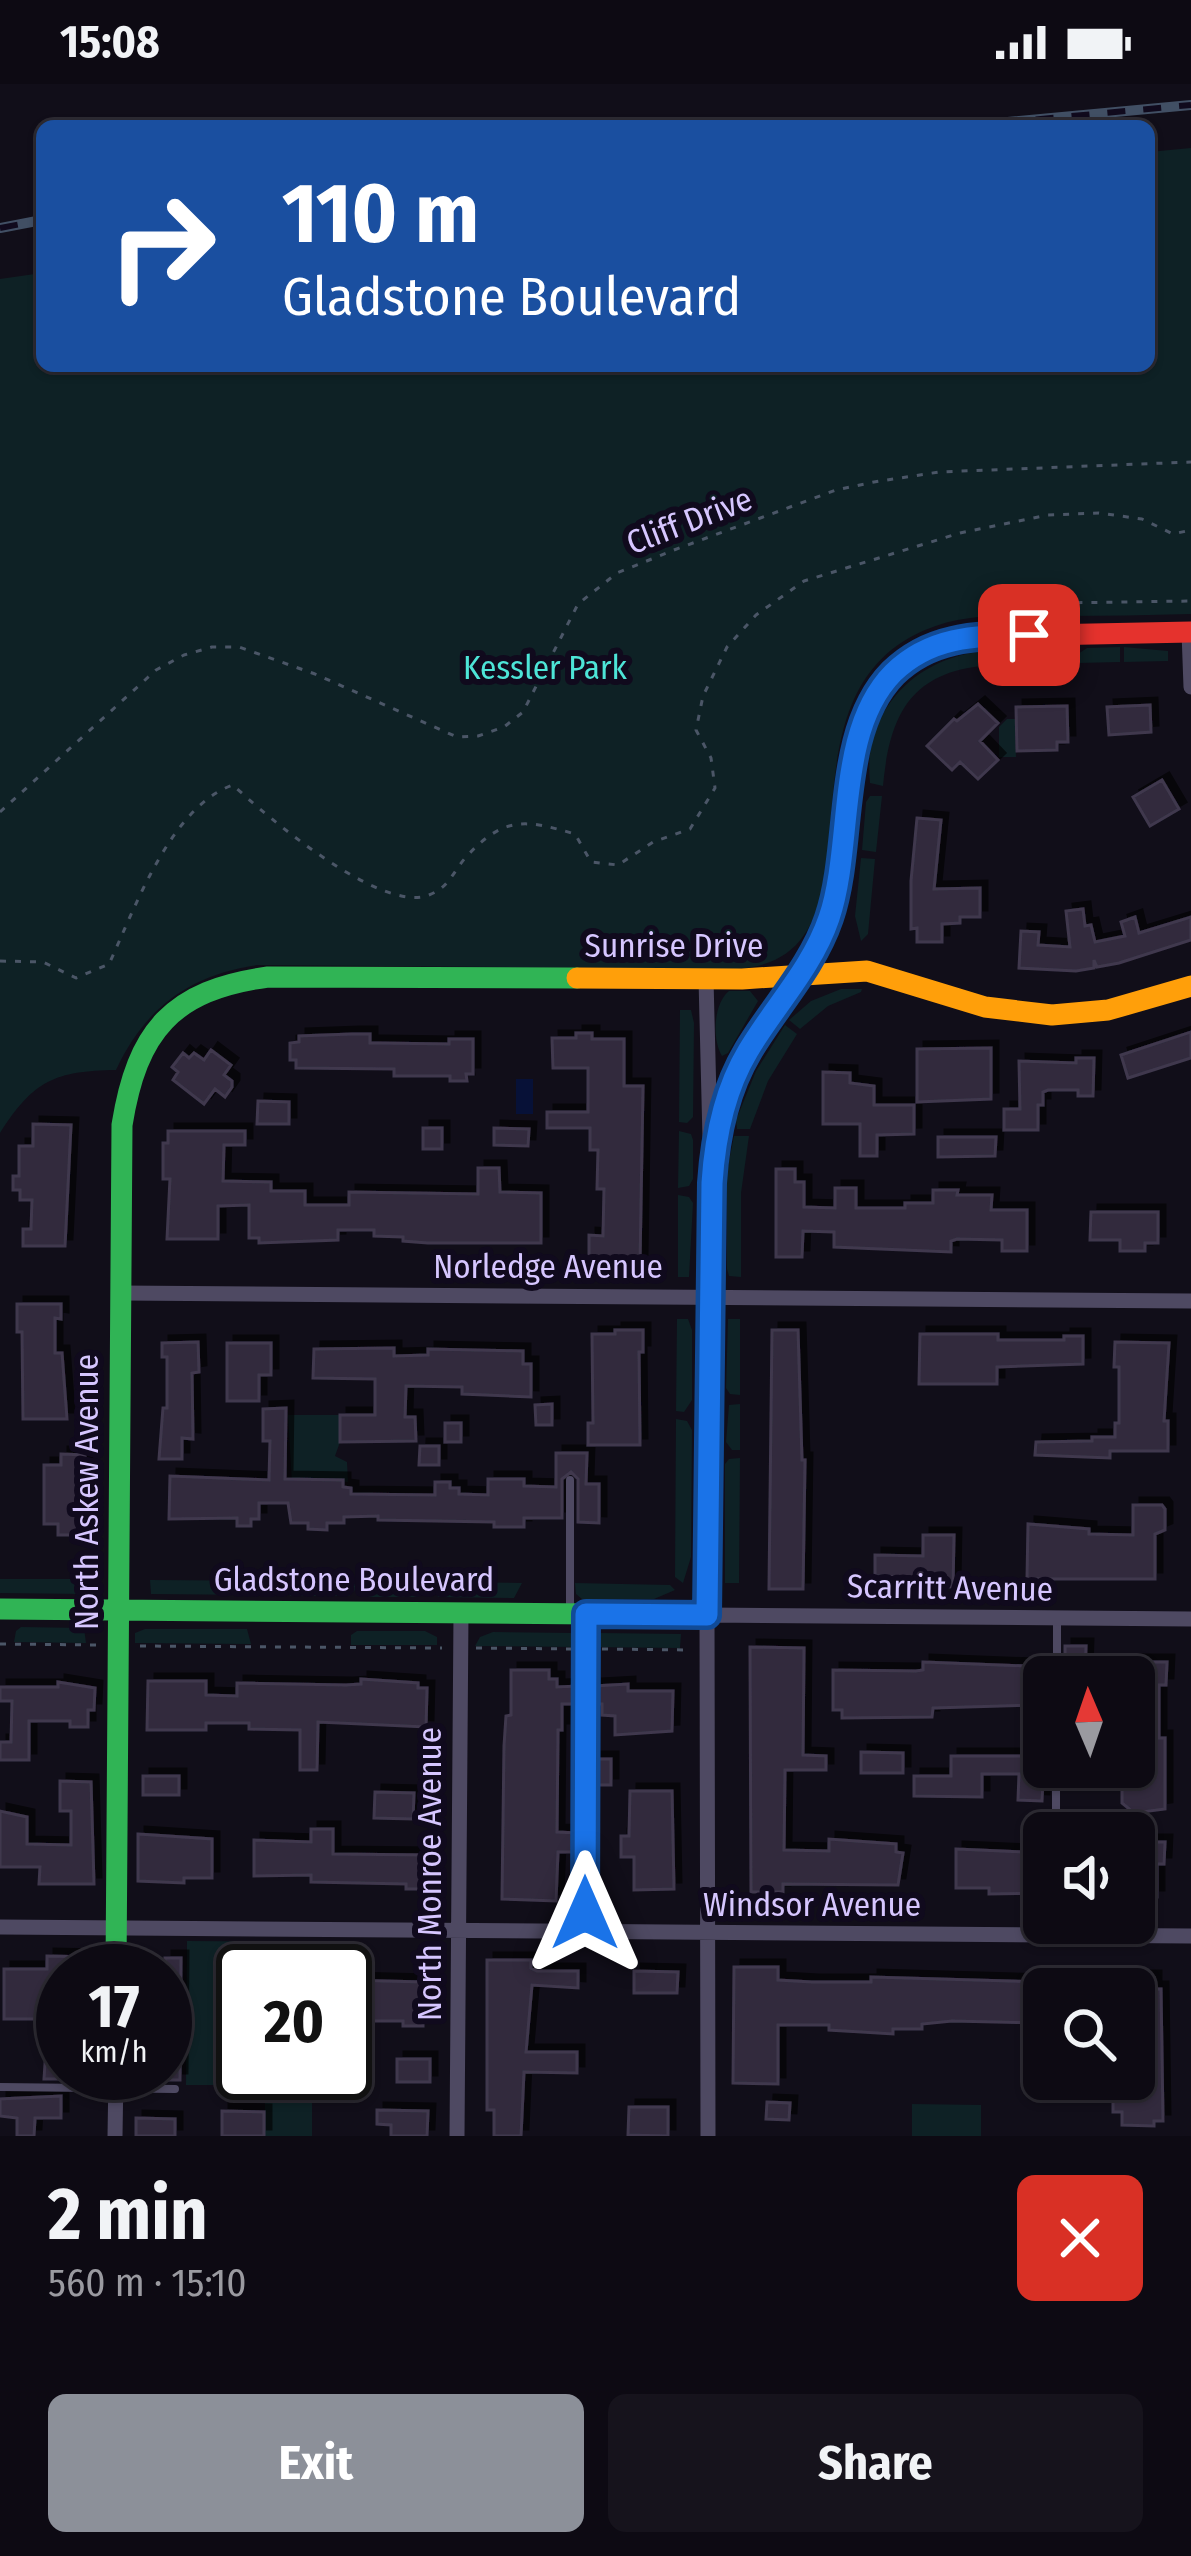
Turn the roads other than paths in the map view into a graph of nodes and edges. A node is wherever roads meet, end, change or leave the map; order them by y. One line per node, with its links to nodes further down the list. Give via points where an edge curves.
1 (1190, 632): 2 (street); 3 (street, via 963,637 933,644 890,676 868,712 831,913)
2 (1191, 687)
3 (799, 976): 4 (street, Sunrise Drive); 5 (street, Sunrise Drive, via 867,970 986,1007 1052,1015 1108,1010); 7 (street, via 731,1086)
4 (706, 979): 6 (street, Sunrise Drive, via 248,978 203,990); 7 (street)
5 (1191, 986)
6 (160, 1022): 8 (street, North Askew Avenue, via 125,1095)
7 (712, 1183): 9 (street)
8 (120, 1293): 9 (street, Norledge Avenue); 13 (street, North Askew Avenue)
9 (710, 1297): 10 (street, Norledge Avenue); 16 (street)
10 (1191, 1301)
11 (570, 1480): 15 (lane)
12 (0, 1609): 13 (street, Gladstone Boulevard)
13 (118, 1610): 14 (street, Gladstone Boulevard); 21 (street, North Askew Avenue)
14 (461, 1613): 15 (street, Gladstone Boulevard); 23 (street, North Monroe Avenue)
15 (578, 1614): 16 (street, Gladstone Boulevard); 24 (lane, via 586,1649)
16 (707, 1615): 17 (street, Scarritt Avenue); 25 (street)
17 (1057, 1618): 18 (street, Scarritt Avenue); 19 (lane)
18 (1191, 1619)
19 (1057, 1656)
20 (0, 1928): 21 (street, Windsor Avenue)
21 (116, 1928): 23 (street, Windsor Avenue); 28 (street, North Askew Avenue)
22 (1023, 1929): 25 (street, Windsor Avenue)
23 (459, 1931): 24 (street, Windsor Avenue); 33 (street, North Monroe Avenue)
24 (585, 1933): 25 (street, Windsor Avenue)
25 (709, 1934): 34 (street)
26 (1155, 1934): 27 (street, Windsor Avenue)
27 (1191, 1936)
28 (116, 1944)
29 (36, 2085): 30 (lane)
30 (0, 2087)
31 (116, 2100): 32 (street)
32 (115, 2136)
33 (457, 2136)
34 (708, 2136)

